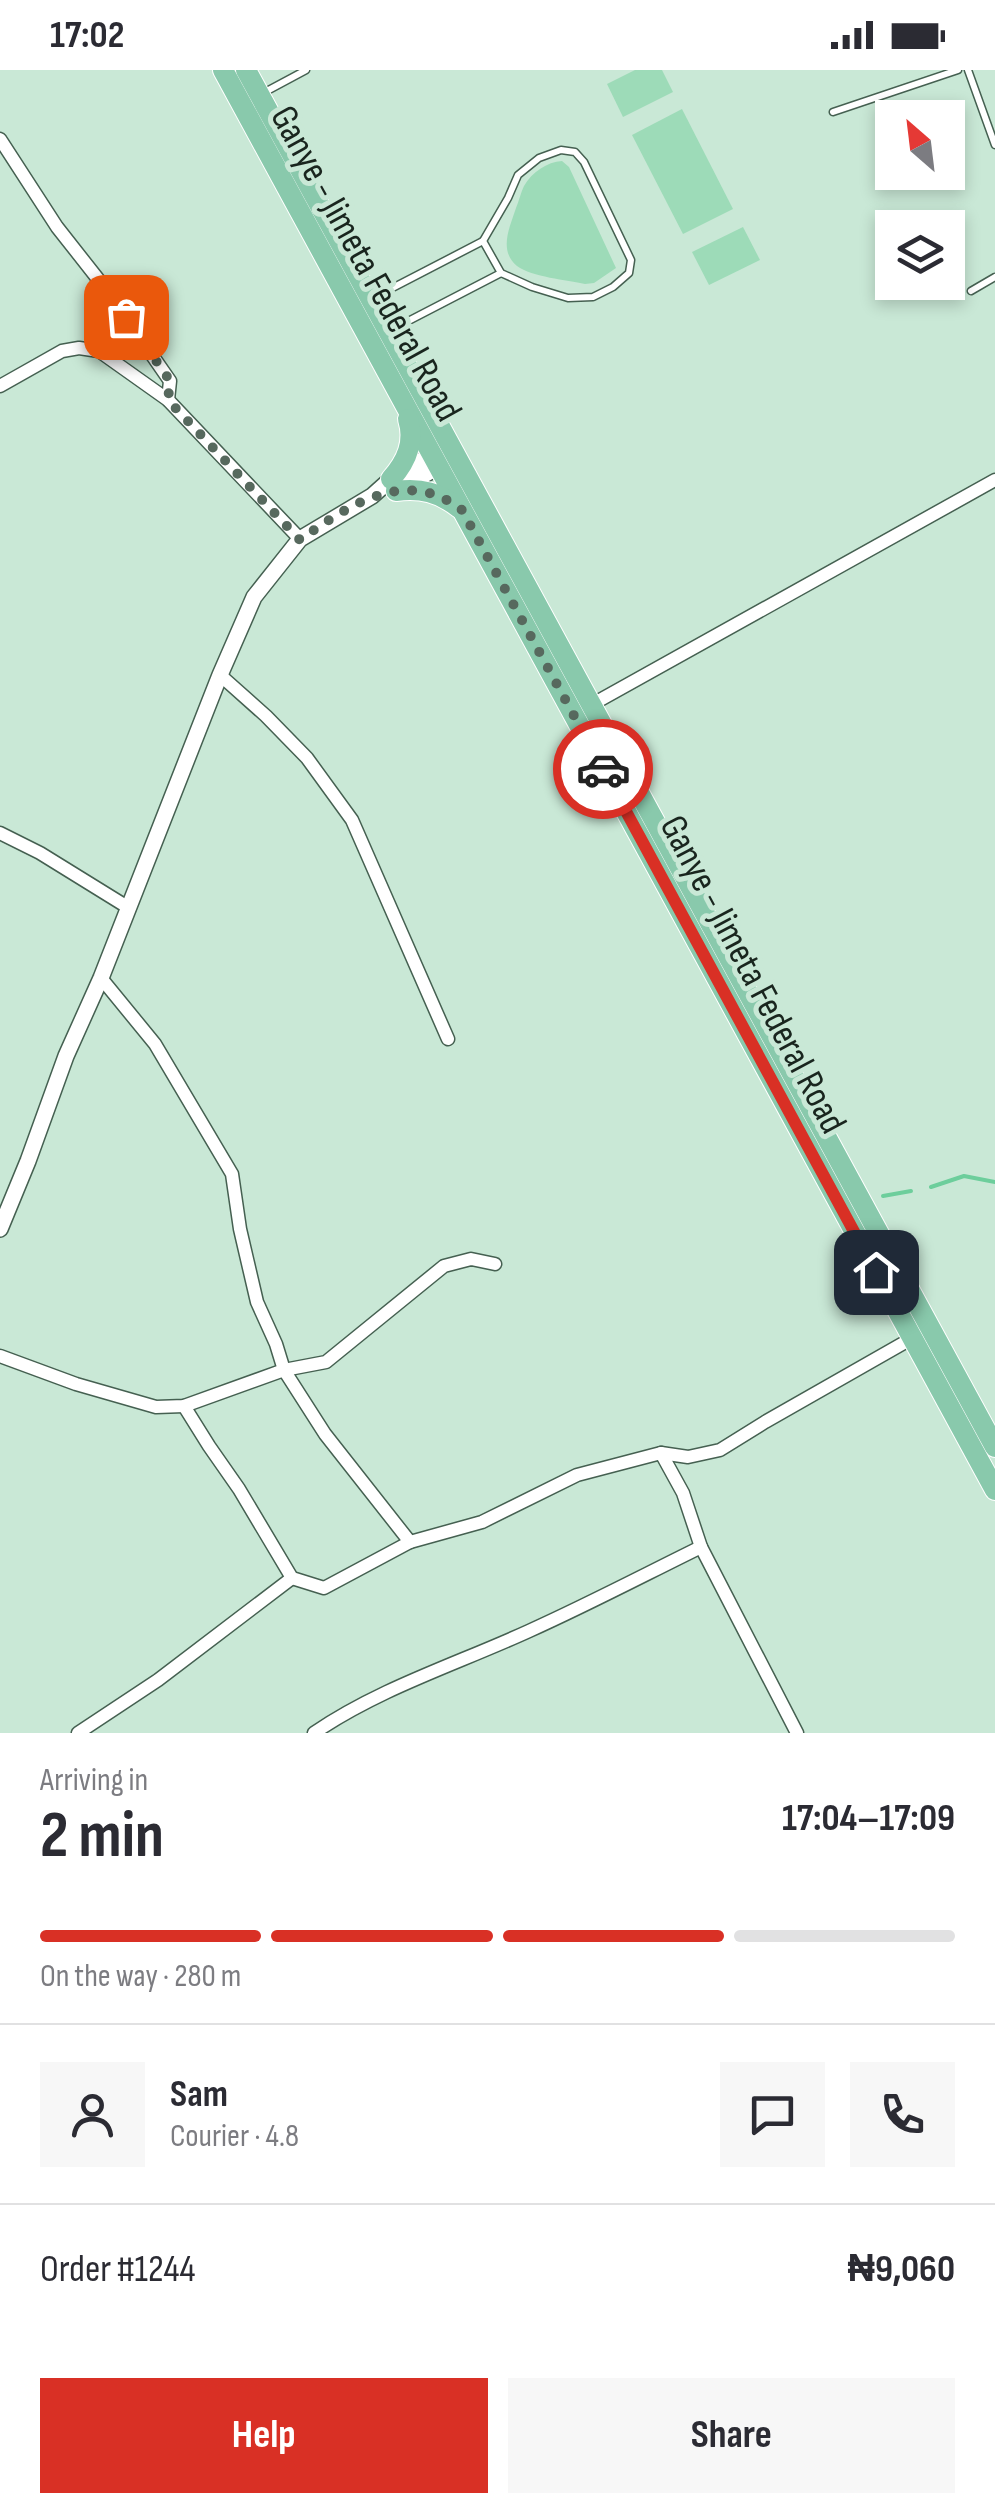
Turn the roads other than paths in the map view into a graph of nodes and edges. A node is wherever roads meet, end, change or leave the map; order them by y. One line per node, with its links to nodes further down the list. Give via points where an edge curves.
1 (222, 70): 17 (main road, Ganye - Jimeta Federal Road)
2 (246, 70): 6 (main road, Ganye - Jimeta Federal Road)
3 (306, 70): 6 (lane)
4 (958, 70): 7 (lane)
5 (968, 70): 9 (lane)
6 (260, 95): 14 (main road, Ganye - Jimeta Federal Road)
7 (833, 112)
8 (0, 139): 18 (street, via 170,381)
9 (995, 146)
10 (483, 241): 11 (lane); 11 (lane, via 518,175 561,150 584,162 631,260 629,273 593,296 568,298); 14 (lane)
11 (501, 273): 15 (lane)
12 (995, 277): 13 (lane)
13 (970, 291)
14 (370, 300): 15 (main road, Ganye - Jimeta Federal Road)
15 (388, 331): 19 (main road, Ganye - Jimeta Federal Road)
16 (0, 386): 18 (street, via 79,348 99,351)
17 (401, 398): 19 (main road, Ganye - Jimeta Federal Road); 21 (main road, via 411,442)
18 (168, 400): 23 (street)
19 (444, 456): 21 (street); 22 (main road, Ganye - Jimeta Federal Road); 25 (main road, Ganye - Jimeta Federal Road)
20 (995, 480): 25 (street)
21 (394, 485): 22 (main road, via 439,494); 23 (street)
22 (462, 510): 27 (main road, Ganye - Jimeta Federal Road)
23 (300, 540): 24 (street, via 254,597)
24 (220, 675): 28 (street); 30 (street, via 307,758 352,820)
25 (592, 706): 27 (main road, Ganye - Jimeta Federal Road)
26 (0, 833): 28 (street)
27 (657, 847): 33 (main road, Ganye - Jimeta Federal Road)
28 (128, 908): 29 (street)
29 (102, 978): 31 (street); 35 (street, via 155,1044 232,1174 257,1302)
30 (448, 1039)
31 (0, 1229)
32 (495, 1264): 35 (street, via 444,1266 326,1362)
33 (921, 1333): 37 (main road, Ganye - Jimeta Federal Road); 38 (street, via 720,1450 688,1457); 39 (main road, Ganye - Jimeta Federal Road)
34 (0, 1356): 36 (street, via 156,1407)
35 (284, 1370): 36 (street); 40 (street)
36 (184, 1406): 42 (street)
37 (995, 1447)
38 (661, 1453): 40 (street, via 577,1475 482,1522); 41 (street)
39 (995, 1490)
40 (410, 1542): 42 (street, via 324,1588)
41 (701, 1546): 43 (street); 45 (street, via 529,1631 389,1690)
42 (292, 1578): 44 (street)
43 (794, 1732)
44 (78, 1733)
45 (314, 1733)

